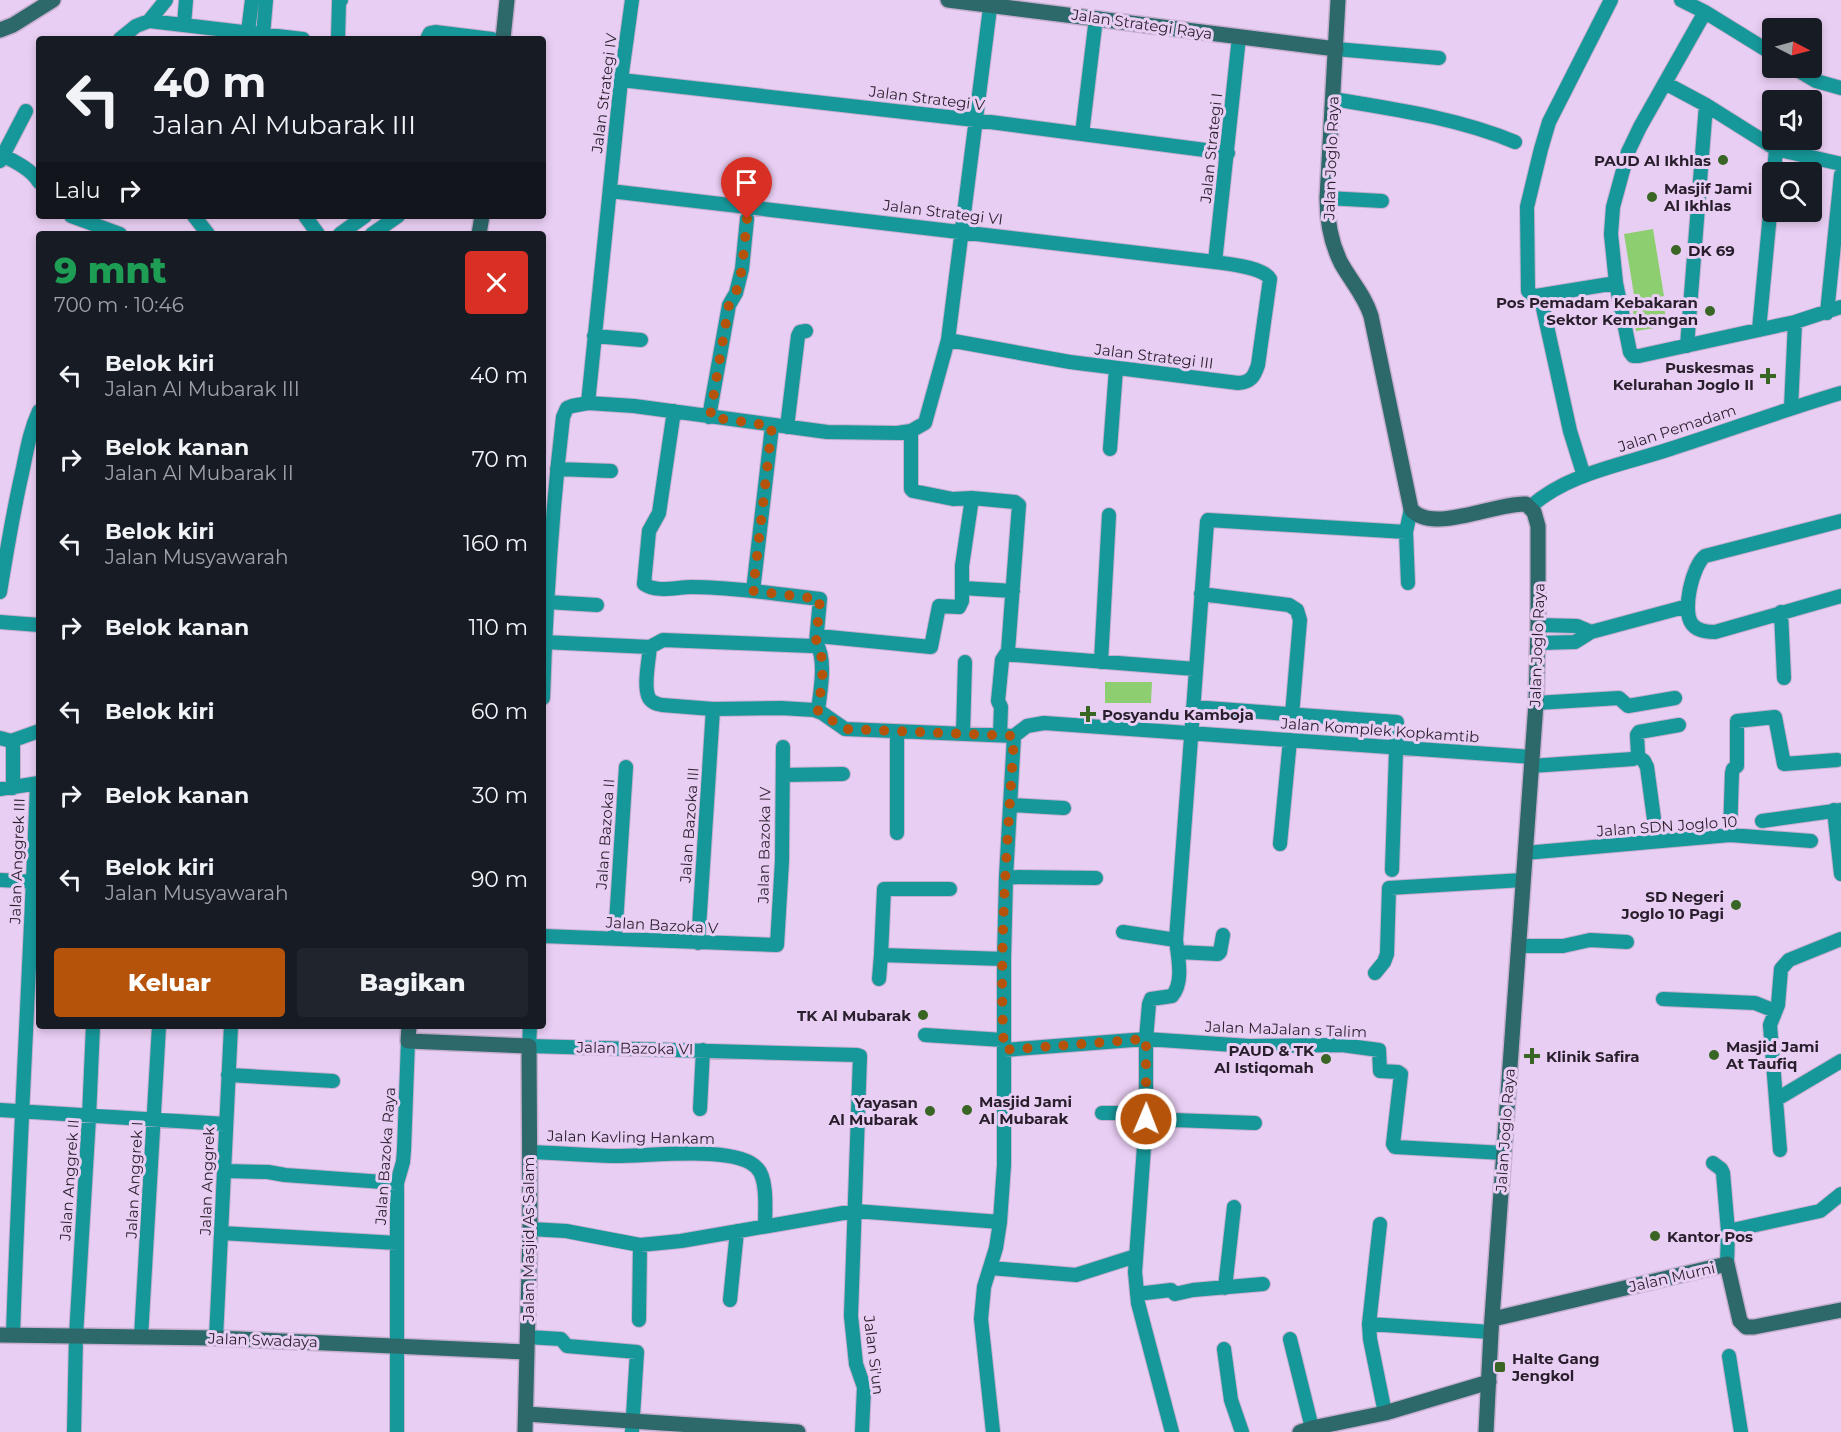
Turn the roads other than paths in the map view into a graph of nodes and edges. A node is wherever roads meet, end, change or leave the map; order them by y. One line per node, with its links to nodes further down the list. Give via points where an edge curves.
1 (53, 0): 18 (street)
2 (166, 0): 16 (street)
3 (186, 0): 17 (street)
4 (252, 0): 20 (street)
5 (266, 0): 20 (street)
6 (341, 0): 21 (street)
7 (507, 0): 24 (street)
8 (632, 0): 30 (street, Jalan Strategi IV)
9 (948, 0): 13 (street, Jalan Strategi Raya)
10 (1338, 0): 27 (street, Jalan Joglo Raya)
11 (1611, 0): 62 (street, via 1549,122 1541,149 1527,207 1528,291 1536,296)
12 (1681, 0): 14 (street)
13 (991, 2): 15 (street, Jalan Strategi Raya); 36 (street)
14 (1705, 12): 26 (street); 31 (street)
15 (1096, 20): 25 (street, Jalan Strategi Raya); 37 (street)
16 (149, 21): 17 (street); 19 (street)
17 (184, 26): 20 (street)
18 (0, 30)
19 (124, 36)
20 (255, 36)
21 (338, 36)
22 (428, 36): 23 (street, via 435,32)
23 (468, 36)
24 (503, 36)
25 (1239, 38): 27 (street, Jalan Strategi Raya); 41 (street, Jalan Strategi I)
26 (1762, 47)
27 (1336, 49): 28 (street); 33 (street, Jalan Joglo Raya)
28 (1439, 58)
29 (1811, 78): 32 (street)
30 (621, 80): 36 (street, Jalan Strategi V); 46 (street, Jalan Strategi IV)
31 (1665, 83): 34 (street); 62 (street, via 1628,152 1613,207 1611,234)
32 (1841, 88)
33 (1333, 99): 39 (street, via 1420,114); 47 (street, Jalan Joglo Raya)
34 (1706, 105): 38 (street); 72 (street)
35 (26, 111): 42 (street)
36 (975, 120): 37 (street, Jalan Strategi V); 59 (street)
37 (1082, 134): 41 (street, Jalan Strategi V)
38 (1762, 140)
39 (1515, 142)
40 (1780, 150): 43 (street)
41 (1228, 153): 60 (street, Jalan Strategi I)
42 (1, 157): 45 (street)
43 (1841, 164)
44 (1841, 175): 65 (street)
45 (36, 178)
46 (610, 191): 59 (street, Jalan Strategi VI); 69 (street, Jalan Strategi IV)
47 (1327, 198): 48 (street); 89 (street, Jalan Joglo Raya, via 1329,227 1337,252 1371,316)
48 (1382, 201)
49 (79, 219): 55 (street)
50 (196, 219): 56 (street)
51 (360, 219): 57 (street)
52 (394, 219): 58 (street)
53 (747, 219): 79 (street, via 742,269 729,304)
54 (1769, 222): 67 (street)
55 (112, 231)
56 (206, 231)
57 (344, 231)
58 (376, 231)
59 (962, 231): 60 (street, Jalan Strategi VI); 71 (street)
60 (1215, 262): 61 (street, Jalan Strategi VI, via 1243,266)
61 (1269, 277): 73 (street, Jalan Strategi III, via 1258,365 1250,381 1238,383)
62 (1616, 283): 72 (street, via 1633,356)
63 (1841, 307): 65 (street)
64 (1543, 308): 86 (street)
65 (1827, 313): 66 (street)
66 (1795, 322): 67 (street); 76 (street)
67 (1759, 330): 72 (street)
68 (806, 331): 81 (street, via 800,332 797,339)
69 (594, 336): 70 (street); 75 (street, Jalan Strategi IV)
70 (641, 340)
71 (948, 340): 73 (street, Jalan Strategi III); 82 (street, via 927,418)
72 (1688, 346)
73 (1116, 369): 83 (street)
74 (1841, 393): 76 (street, Jalan Pemadam)
75 (588, 403): 77 (street); 84 (street, via 572,406 565,412)
76 (1791, 408): 86 (street, Jalan Pemadam)
77 (674, 411): 79 (street); 95 (street, via 659,513 649,531 644,584 671,589)
78 (36, 417): 97 (street, via 13,509)
79 (710, 417): 80 (street)
80 (772, 426): 81 (street); 95 (street)
81 (787, 427): 82 (street, via 862,433)
82 (914, 430): 87 (street, via 910,458 912,490 953,499)
83 (1110, 449)
84 (557, 469): 85 (street); 100 (street)
85 (611, 471)
86 (1584, 476): 88 (street, Jalan Pemadam)
87 (972, 498): 94 (street); 96 (street, via 1019,505)
88 (1530, 507): 89 (street, via 1519,504 1437,519 1420,517); 107 (street, Jalan Joglo Raya, via 1538,526)
89 (1411, 509): 92 (street)
90 (1109, 515): 115 (street)
91 (1841, 521): 102 (street, via 1705,556 1694,572)
92 (1406, 532): 93 (street); 98 (street, via 1208,520)
93 (1408, 583)
94 (962, 588): 96 (street); 109 (street, via 959,607 939,606 931,647)
95 (753, 591): 109 (street, via 820,599)
96 (1013, 591): 113 (street)
97 (0, 592)
98 (1201, 594): 116 (street); 123 (street, via 1289,605 1297,610 1300,620)
99 (1841, 596): 103 (street)
100 (547, 602): 101 (street); 104 (street)
101 (597, 605)
102 (1688, 606): 103 (street, via 1691,623 1706,632); 108 (street)
103 (1781, 612): 117 (street)
104 (546, 615)
105 (0, 622): 106 (street)
106 (36, 625)
107 (1538, 625): 108 (street, via 1577,626); 111 (street, Jalan Joglo Raya)
108 (1591, 632): 111 (street, via 1575,642)
109 (817, 640): 112 (street, via 812,646 663,640); 122 (street, via 822,668)
110 (546, 642): 112 (street)
111 (1538, 643): 119 (street, Jalan Joglo Raya)
112 (650, 647): 121 (street, via 647,691 652,701)
113 (1008, 651): 115 (street, via 1013,655); 129 (street, via 1002,660 998,701)
114 (965, 662): 127 (street)
115 (1101, 662): 116 (street)
116 (1196, 669): 120 (street)
117 (1784, 678)
118 (1676, 698): 119 (street, via 1628,706 1619,698)
119 (1536, 703): 136 (street, Jalan Joglo Raya)
120 (1193, 707): 123 (street, Jalan Komplek Kopkamtib); 128 (street)
121 (713, 709): 122 (street); 166 (street, Jalan Bazoka III)
122 (818, 711): 126 (street, via 845,729)
123 (1292, 715): 133 (street, Jalan Komplek Kopkamtib, via 1397,722)
124 (1679, 725): 134 (street, via 1640,732)
125 (36, 732): 130 (street)
126 (897, 732): 127 (street); 147 (street)
127 (963, 734): 129 (street)
128 (1194, 734): 129 (street, Jalan Komplek Kopkamtib, via 1044,723); 131 (street, Jalan Komplek Kopkamtib); 168 (street)
129 (1007, 735): 142 (street)
130 (5, 740): 141 (street, via 13,746)
131 (1290, 740): 133 (street, Jalan Komplek Kopkamtib); 150 (street)
132 (783, 747): 139 (street, Jalan Bazoka IV)
133 (1396, 748): 136 (street, Jalan Komplek Kopkamtib); 152 (street)
134 (1637, 756): 136 (street, Jalan Komplek Kopkamtib); 145 (street, via 1647,766)
135 (1837, 760): 148 (street, via 1784,764 1775,717 1737,722)
136 (1531, 762): 151 (street, Jalan Joglo Raya)
137 (626, 767): 163 (street, Jalan Bazoka II)
138 (843, 774): 139 (street)
139 (783, 775): 167 (street, Jalan Bazoka IV)
140 (36, 783): 141 (street)
141 (6, 788)
142 (1010, 805): 143 (street); 154 (street)
143 (1064, 808)
144 (1837, 810): 146 (street); 153 (street)
145 (1654, 819)
146 (1762, 821)
147 (897, 833)
148 (1730, 836): 149 (street, Jalan SDN Joglo 10); 151 (street, Jalan SDN Joglo 10)
149 (1811, 841)
150 (1280, 844)
151 (1525, 853): 157 (street, Jalan Joglo Raya)
152 (1392, 870)
153 (1841, 874)
154 (1006, 877): 155 (street); 171 (street)
155 (1095, 878)
156 (0, 880): 158 (street)
157 (1523, 880): 169 (street, Jalan Joglo Raya); 172 (street, via 1389,888 1387,954)
158 (36, 882): 193 (street, Jalan Anggrek III)
159 (950, 889): 170 (street, via 884,889)
160 (1123, 932): 168 (street)
161 (1223, 935): 168 (street, via 1218,954)
162 (546, 936): 163 (street, Jalan Bazoka V)
163 (615, 939): 166 (street, Jalan Bazoka V)
164 (1841, 939): 175 (street, via 1783,966)
165 (1627, 942): 169 (street, via 1590,940 1563,946)
166 (698, 943): 167 (street, Jalan Bazoka V)
167 (778, 944)
168 (1177, 946): 182 (street, via 1176,991 1172,996 1150,1002)
169 (1518, 946): 202 (street, Jalan Joglo Raya)
170 (881, 955): 171 (street); 173 (street)
171 (1004, 959): 183 (street)
172 (1375, 973)
173 (879, 979)
174 (1663, 999): 175 (street, via 1755,1003)
175 (1775, 1011): 190 (street, via 1770,1030)
176 (93, 1029): 195 (street, Jalan Anggrek II)
177 (159, 1029): 197 (street, Jalan Anggrek I)
178 (231, 1029): 188 (street, Jalan Anggrek)
179 (530, 1029): 184 (street)
180 (408, 1034): 184 (street, Jalan Bazoka VI); 205 (street, Jalan Bazoka Raya, via 404,1150)
181 (924, 1035): 183 (street)
182 (1146, 1039): 183 (street); 196 (street); 202 (street, Jalan MaJalan s Talim, via 1249,1046 1342,1045 1380,1050 1380,1071 1401,1074 1395,1147)
183 (1004, 1045): 209 (street)
184 (529, 1046): 185 (street, Jalan Bazoka VI); 201 (street, Jalan Masjid As Salam)
185 (703, 1050): 186 (street, Jalan Bazoka VI, via 857,1054); 191 (street)
186 (860, 1058): 208 (street, Jalan Si'un)
187 (1841, 1061): 190 (street)
188 (228, 1075): 189 (street); 199 (street, Jalan Anggrek)
189 (333, 1081)
190 (1777, 1099): 200 (street)
191 (700, 1109)
192 (0, 1110): 193 (street)
193 (21, 1112): 195 (street); 229 (street, Jalan Anggrek III)
194 (1102, 1113): 196 (street)
195 (89, 1117): 197 (street); 230 (street, Jalan Anggrek II)
196 (1146, 1119): 198 (street); 218 (street)
197 (154, 1121): 199 (street); 231 (street, Jalan Anggrek I)
198 (1255, 1123)
199 (225, 1124): 204 (street, Jalan Anggrek)
200 (1780, 1150)
201 (529, 1152): 211 (street, Jalan Kavling Hankam, via 734,1156 753,1163 762,1175); 212 (street, Jalan Masjid As Salam)
202 (1504, 1153): 228 (street, Jalan Joglo Raya)
203 (1713, 1163): 214 (street, via 1724,1173)
204 (224, 1172): 205 (street); 215 (street, Jalan Anggrek)
205 (397, 1183): 216 (street, Jalan Bazoka Raya)
206 (1841, 1194): 214 (street, via 1820,1211)
207 (1234, 1207): 222 (street)
208 (855, 1211): 209 (street); 211 (street); 249 (street, Jalan Si'un, via 851,1316 856,1364 864,1387)
209 (1000, 1222): 220 (street)
210 (1380, 1224): 227 (street)
211 (765, 1226): 213 (street)
212 (530, 1229): 217 (street, via 566,1231); 234 (street, Jalan Masjid As Salam)
213 (737, 1231): 217 (street); 224 (street)
214 (1728, 1231): 219 (street)
215 (221, 1233): 216 (street); 232 (street, Jalan Anggrek)
216 (397, 1243): 235 (street, Jalan Bazoka Raya)
217 (640, 1245): 226 (street)
218 (1136, 1257): 220 (street, via 1076,1275); 223 (street)
219 (1727, 1264): 225 (street, Jalan Murni, via 1740,1321 1746,1327); 228 (street, Jalan Murni)
220 (990, 1268): 250 (street, via 981,1319)
221 (1263, 1284): 222 (street)
222 (1225, 1288): 223 (street)
223 (1137, 1294): 251 (street)
224 (730, 1300)
225 (1841, 1310)
226 (639, 1320)
227 (1369, 1324): 228 (street); 239 (street)
228 (1492, 1326): 238 (street, Jalan Joglo Raya)
229 (7, 1335): 230 (street, Jalan Swadaya)
230 (76, 1336): 231 (street, Jalan Swadaya); 244 (street, Jalan Anggrek II)
231 (141, 1337): 232 (street, Jalan Swadaya)
232 (216, 1338): 235 (street, Jalan Swadaya)
233 (1290, 1340): 243 (street)
234 (527, 1344): 235 (street, Jalan Swadaya); 240 (street, Jalan Masjid As Salam); 241 (street, via 561,1339 567,1346 636,1352)
235 (395, 1345): 245 (street); 246 (street)
236 (1224, 1349): 252 (street)
237 (1729, 1356): 254 (street)
238 (1488, 1382): 239 (street); 253 (street, Jalan Joglo Raya)
239 (1385, 1413): 243 (street)
240 (526, 1414): 241 (street); 247 (street, Jalan Masjid As Salam)
241 (632, 1427): 242 (street)
242 (717, 1429): 248 (street)
243 (1306, 1430)
244 (74, 1432)
245 (389, 1432)
246 (397, 1432)
247 (525, 1432)
248 (798, 1432)
249 (862, 1432)
250 (993, 1432)
251 (1172, 1432)
252 (1242, 1432)
253 (1486, 1432)
254 (1741, 1432)

